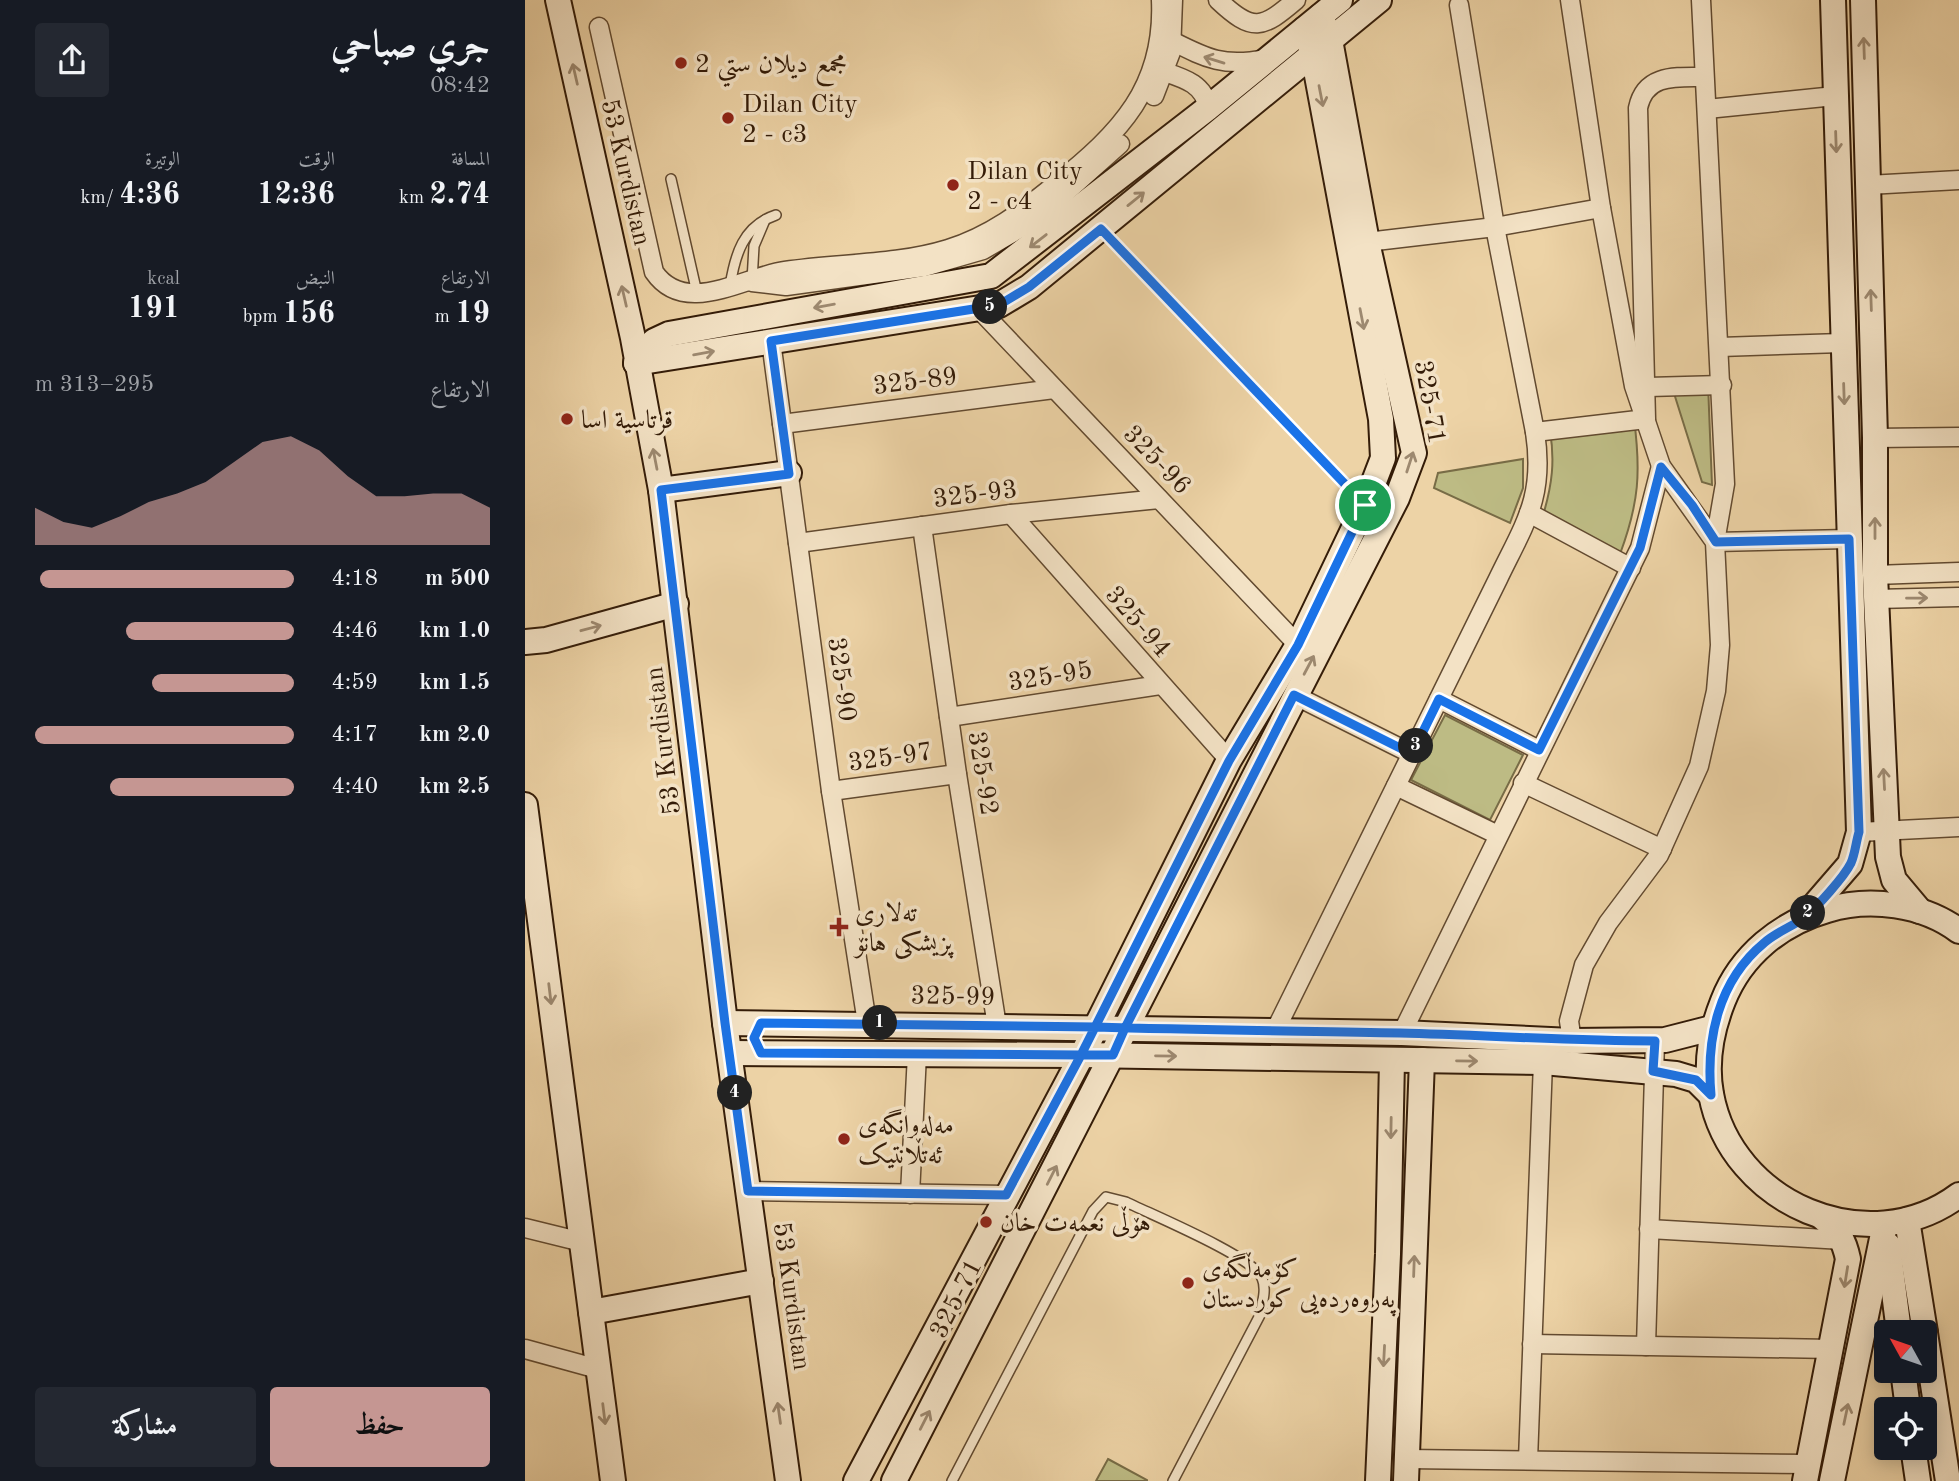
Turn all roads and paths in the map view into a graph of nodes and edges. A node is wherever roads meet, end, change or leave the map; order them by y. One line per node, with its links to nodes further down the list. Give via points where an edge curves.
1 (558, 0): 37 (street, 53 Kurdistan, one-way to 1)
2 (1161, 0): 15 (street)
3 (1173, 0): 15 (street)
4 (1218, 0): 11 (street, via 1250,23 1275,19)
5 (1340, 0): 13 (street)
6 (1379, 0): 16 (street)
7 (1570, 0): 26 (street)
8 (1701, 0): 19 (street)
9 (1833, 0): 20 (street)
10 (1863, 0): 25 (street, one-way to 10)
11 (1289, 3)
12 (1458, 5): 27 (street)
13 (1313, 23): 16 (street, 325-71); 17 (street)
14 (599, 27): 32 (street, via 653,272 671,290)
15 (1167, 38): 17 (street, one-way to 15, via 1228,64); 18 (street)
16 (1322, 47): 28 (street, one-way to 16); 29 (street, 325-71); 50 (street, 325-71, one-way to 50, via 1381,419 1383,458)
17 (1272, 57): 21 (street)
18 (1159, 70): 21 (street, via 1197,85); 30 (street, via 1111,145 1028,208 977,238 920,256 782,271)
19 (1704, 77): 22 (street); 39 (street, via 1662,78 1651,83 1640,98)
20 (1835, 96): 22 (street); 35 (street, one-way to 35)
21 (1208, 108): 37 (street, one-way to 37, via 991,276 669,334 654,341)
22 (1707, 109): 36 (street)
23 (671, 179): 32 (lane)
24 (1959, 180): 25 (street)
25 (1868, 185): 45 (street, one-way to 25)
26 (1601, 208): 27 (street); 41 (street, via 1634,386)
27 (1495, 227): 29 (street); 43 (street)
28 (1101, 229): 33 (street, via 1029,287 999,305); 50 (lane)
29 (1367, 242): 65 (street, 325-71, one-way to 29, via 1397,498 1414,453)
30 (752, 282): 31 (street); 31 (lane, via 754,246 771,217 749,231 734,262)
31 (730, 286): 32 (street)
32 (697, 293)
33 (979, 309): 34 (street); 40 (street, 325-96)
34 (771, 341): 37 (street, one-way to 34); 42 (street, 325-90)
35 (1842, 342): 36 (street); 54 (street, one-way to 54)
36 (1720, 346): 38 (street)
37 (636, 363): 48 (street, 53 Kurdistan, one-way to 37)
38 (1722, 385): 39 (street); 55 (street, via 1725,484)
39 (1648, 387): 41 (street)
40 (1054, 388): 42 (street, 325-89); 49 (street, 325-96)
41 (1646, 419): 43 (street); 46 (street)
42 (782, 424): 47 (street, 325-90)
43 (1535, 432): 51 (street, via 1540,465)
44 (1959, 437): 45 (street)
45 (1875, 438): 59 (street, one-way to 45)
46 (1661, 467): 55 (street); 57 (street)
47 (789, 474): 48 (street); 56 (street, 325-90)
48 (661, 490): 61 (street, 53 Kurdistan)
49 (1159, 499): 52 (street, 325-93); 63 (street, 325-96)
50 (1365, 505): 63 (street, 325-71)
51 (1529, 513): 57 (street); 66 (street)
52 (1011, 514): 53 (street, 325-93); 64 (street, 325-94)
53 (922, 526): 56 (street, 325-93); 67 (street, 325-92)
54 (1849, 539): 55 (street); 78 (street)
55 (1716, 542): 80 (street, via 1720,645 1716,691 1699,766)
56 (798, 543): 74 (street, 325-90)
57 (1631, 568): 68 (street)
58 (1959, 572): 59 (street)
59 (1875, 587): 60 (street, one-way to 60); 77 (street, one-way to 59)
60 (1959, 597)
61 (676, 604): 62 (street, one-way to 61); 85 (street, 53 Kurdistan)
62 (525, 642)
63 (1298, 645): 70 (street, 325-71)
64 (1160, 685): 67 (street, 325-95); 70 (street, 325-94)
65 (1294, 695): 69 (street); 90 (street, 325-71)
66 (1439, 699): 68 (street); 69 (street)
67 (949, 717): 71 (street, 325-92)
68 (1539, 750): 72 (street)
69 (1412, 754): 73 (street)
70 (1229, 761): 89 (street, 325-71)
71 (957, 774): 74 (street, 325-97); 88 (street, 325-92)
72 (1523, 783): 79 (street); 80 (street)
73 (1396, 786): 79 (street); 92 (street)
74 (831, 791): 87 (street, 325-90)
75 (525, 807): 81 (street)
76 (1959, 827): 77 (street)
77 (1887, 830): 78 (street); 82 (street, via 1894,880)
78 (1859, 832): 83 (street, via 1850,864)
79 (1498, 835): 93 (street)
80 (1662, 849): 94 (street, via 1608,923 1584,965 1569,1021)
81 (532, 908): 115 (street, one-way to 115)
82 (1920, 911): 83 (street, via 1881,903 1843,905); 84 (street)
83 (1805, 916): 91 (street, via 1763,943 1731,982)
84 (1959, 931)
85 (725, 1023): 86 (street, 325-99); 96 (street, 53 Kurdistan)
86 (761, 1023): 87 (street, 325-99); 97 (street, via 754,1038)
87 (867, 1023): 88 (street, 325-99)
88 (997, 1026): 89 (street, 325-99)
89 (1096, 1027): 90 (street, 325-99); 99 (street, 325-71)
90 (1125, 1028): 92 (street, 325-99); 100 (street, 325-71)
91 (1712, 1028): 95 (street, 325-99); 105 (street, via 1708,1061)
92 (1275, 1031): 93 (street, 325-99)
93 (1402, 1033): 94 (street, 325-99)
94 (1572, 1041): 95 (street, 325-99)
95 (1655, 1041): 104 (street)
96 (730, 1053): 97 (street); 106 (street, 53 Kurdistan)
97 (761, 1053): 98 (street)
98 (917, 1054): 99 (street); 107 (street)
99 (1081, 1055): 100 (street); 108 (street, 325-71)
100 (1113, 1055): 101 (street, one-way to 101); 133 (street, 325-71, one-way to 100)
101 (1392, 1060): 102 (street); 136 (street, one-way to 136)
102 (1422, 1060): 103 (street, one-way to 103); 128 (street, one-way to 102)
103 (1543, 1062): 104 (street); 120 (street)
104 (1653, 1071): 105 (street, via 1696,1080); 113 (street)
105 (1711, 1095): 110 (street, via 1725,1136 1749,1172 1783,1200)
106 (748, 1191): 107 (street); 116 (street, 53 Kurdistan)
107 (910, 1194): 108 (street)
108 (1006, 1195): 132 (street, 325-71)
109 (1955, 1203): 111 (street)
110 (1823, 1218): 111 (street, via 1843,1223); 114 (street)
111 (1896, 1222): 118 (street); 119 (street); 137 (street, one-way to 111)
112 (525, 1227): 115 (street)
113 (1649, 1229): 114 (street); 121 (street)
114 (1843, 1240): 123 (street, one-way to 123, via 1847,1272)
115 (582, 1242): 117 (street)
116 (761, 1281): 117 (street); 131 (street, 53 Kurdistan, one-way to 116)
117 (591, 1312): 124 (street)
118 (1899, 1320)
119 (1922, 1320)
120 (1532, 1344): 121 (street); 126 (street)
121 (1646, 1346): 123 (street)
122 (525, 1349): 124 (street)
123 (1832, 1349): 129 (street)
124 (598, 1369): 130 (street, one-way to 130)
125 (1933, 1383): 139 (street)
126 (1528, 1460): 128 (street); 129 (street)
127 (1915, 1460): 138 (street)
128 (1407, 1470)
129 (1807, 1473)
130 (613, 1481)
131 (788, 1481)
132 (856, 1481)
133 (894, 1481)
134 (952, 1481): 135 (lane, via 1093,1211 1106,1197 1126,1202 1247,1261 1262,1277 1260,1315)
135 (1173, 1481)
136 (1378, 1481)
137 (1832, 1481)
138 (1918, 1481)
139 (1948, 1481)

